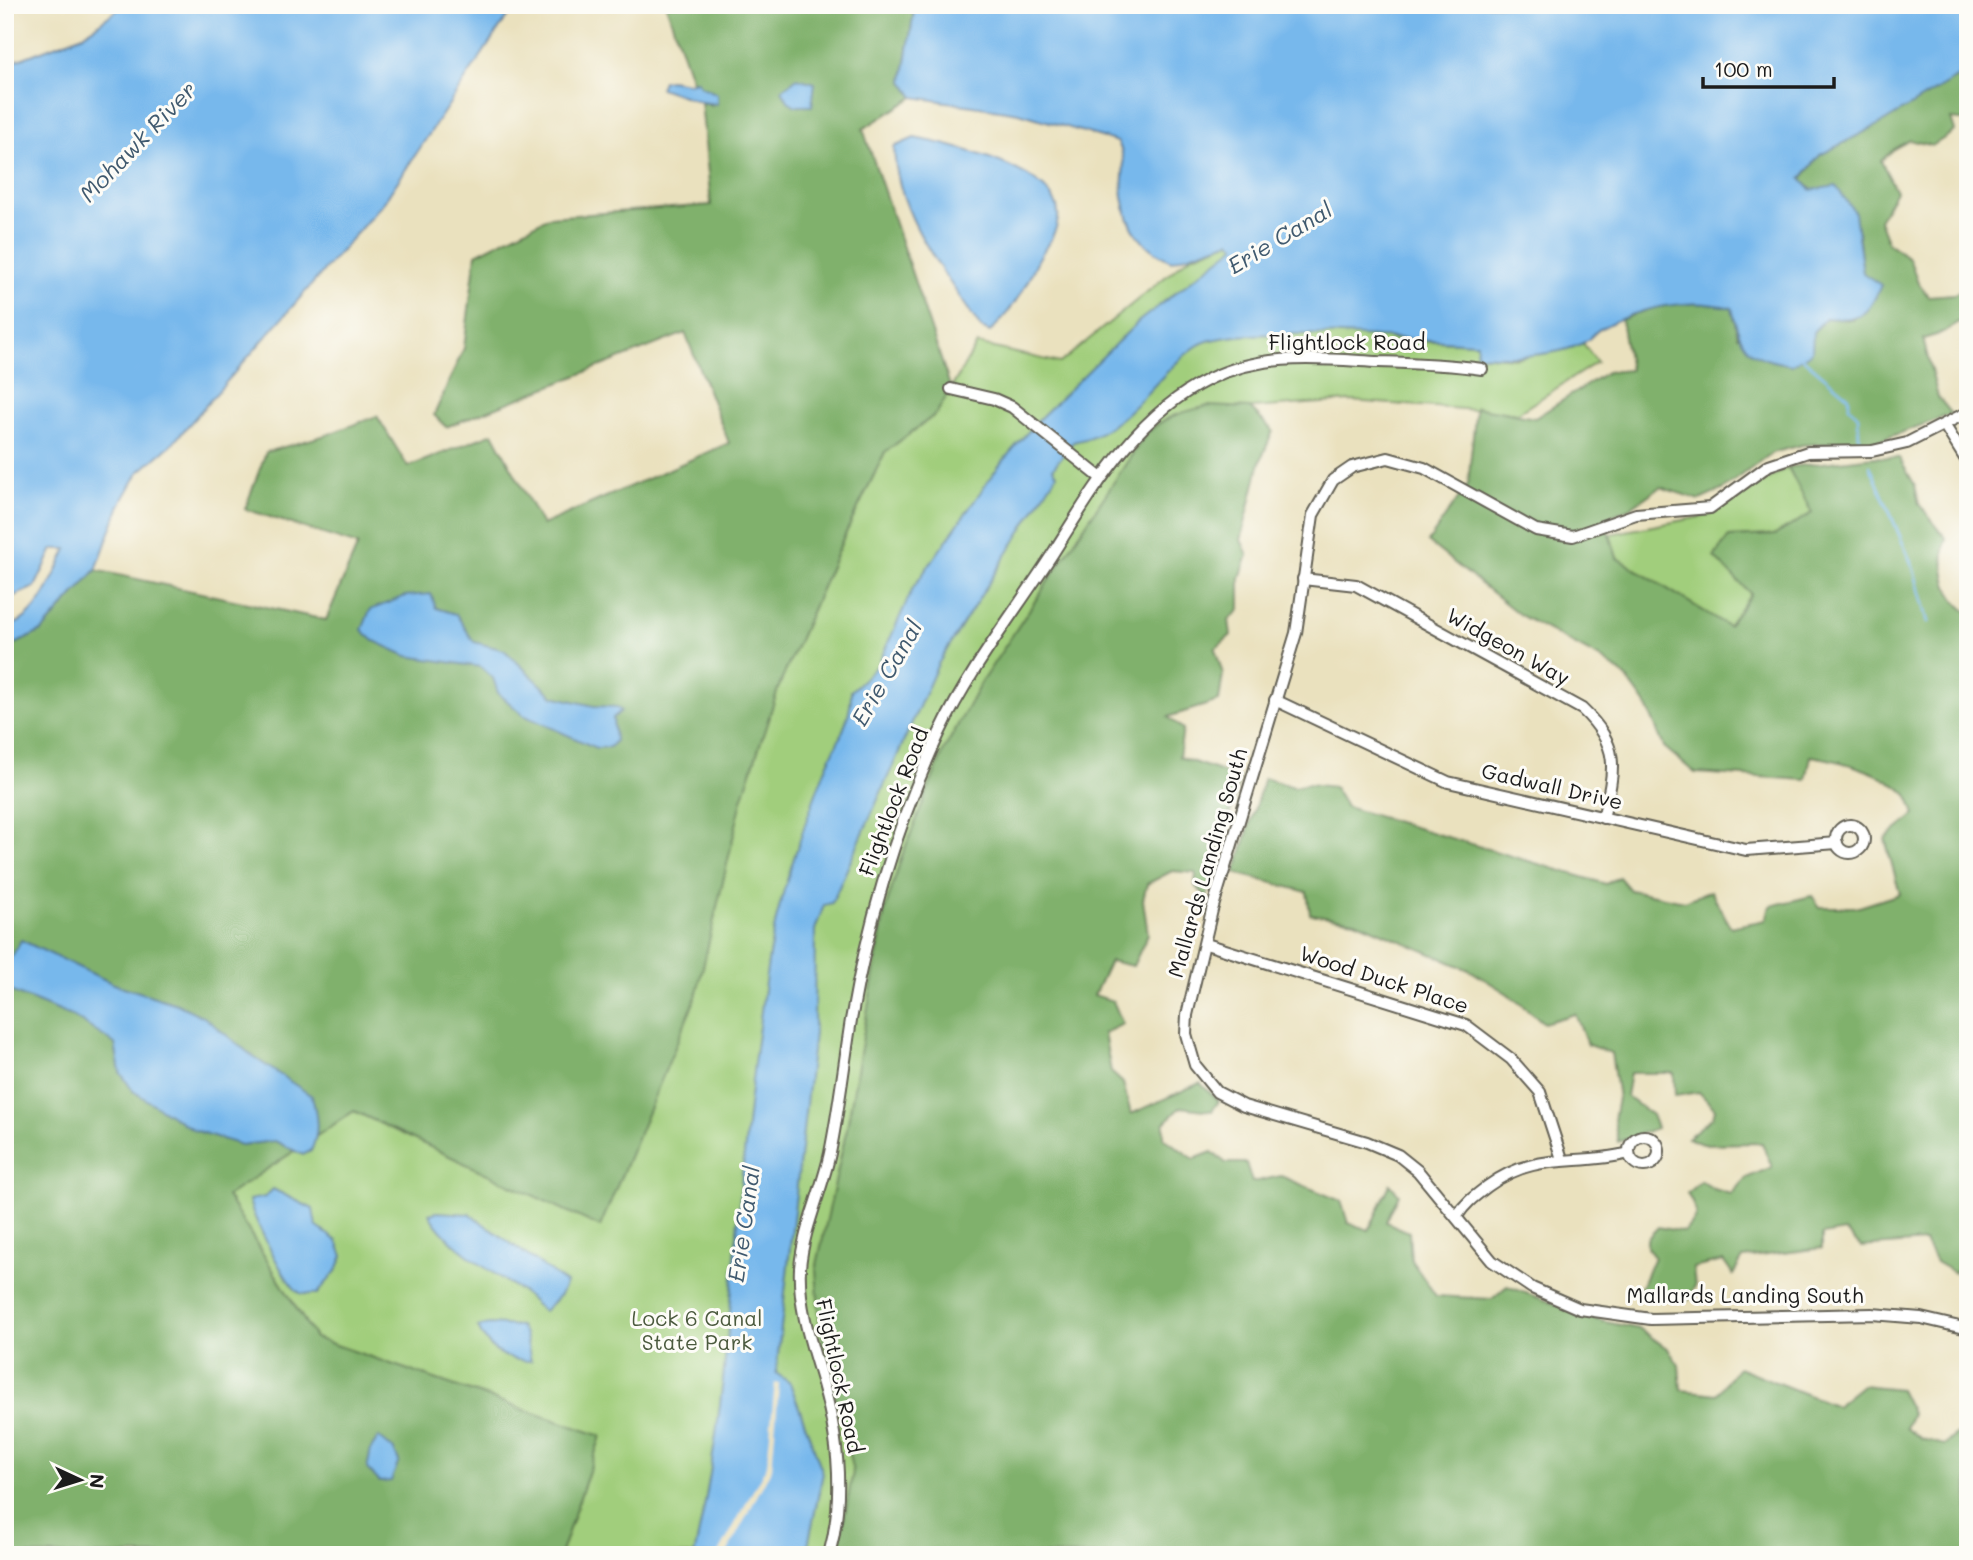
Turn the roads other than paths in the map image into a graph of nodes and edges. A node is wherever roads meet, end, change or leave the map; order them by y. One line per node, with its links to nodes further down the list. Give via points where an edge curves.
1 (1968, 192): 2 (street)
2 (1968, 207)
3 (1482, 369): 8 (street, Flightlock Road, via 1434,362 1336,359 1250,363 1205,381 1152,418)
4 (951, 389): 8 (street, via 994,398 1012,407)
5 (1968, 412): 6 (street, Mallards Landing South)
6 (1945, 426): 7 (street); 9 (street, Mallards Landing South, via 1907,443 1872,451 1808,452 1769,465 1710,508 1636,514 1573,536 1536,530 1424,468 1388,458 1352,467 1333,480 1313,515)
7 (1968, 463)
8 (1101, 478): 18 (street, Flightlock Road, via 941,729 908,808 868,940 830,1156 800,1266 806,1323 838,1461 837,1516)
9 (1303, 579): 10 (street, Mallards Landing South, via 1296,633); 11 (street, Widgeon Way, via 1356,586 1581,709 1603,730 1611,747 1614,769)
10 (1275, 700): 11 (street, Gadwall Drive, via 1448,782); 13 (street, Mallards Landing South)
11 (1603, 818): 12 (street, Gadwall Drive, via 1746,850)
12 (1837, 843)
13 (1206, 944): 15 (street, Wood Duck Place, via 1472,1029 1523,1070 1540,1092); 16 (street, Mallards Landing South, via 1186,1034 1195,1065 1207,1082 1244,1107 1398,1155)
14 (1629, 1153): 15 (street)
15 (1562, 1159): 16 (street, via 1531,1163 1497,1180 1466,1202)
16 (1457, 1216): 17 (street, Mallards Landing South, via 1507,1273 1553,1299 1602,1314 1709,1320 1872,1314 1921,1318)
17 (1968, 1329)
18 (829, 1555)

